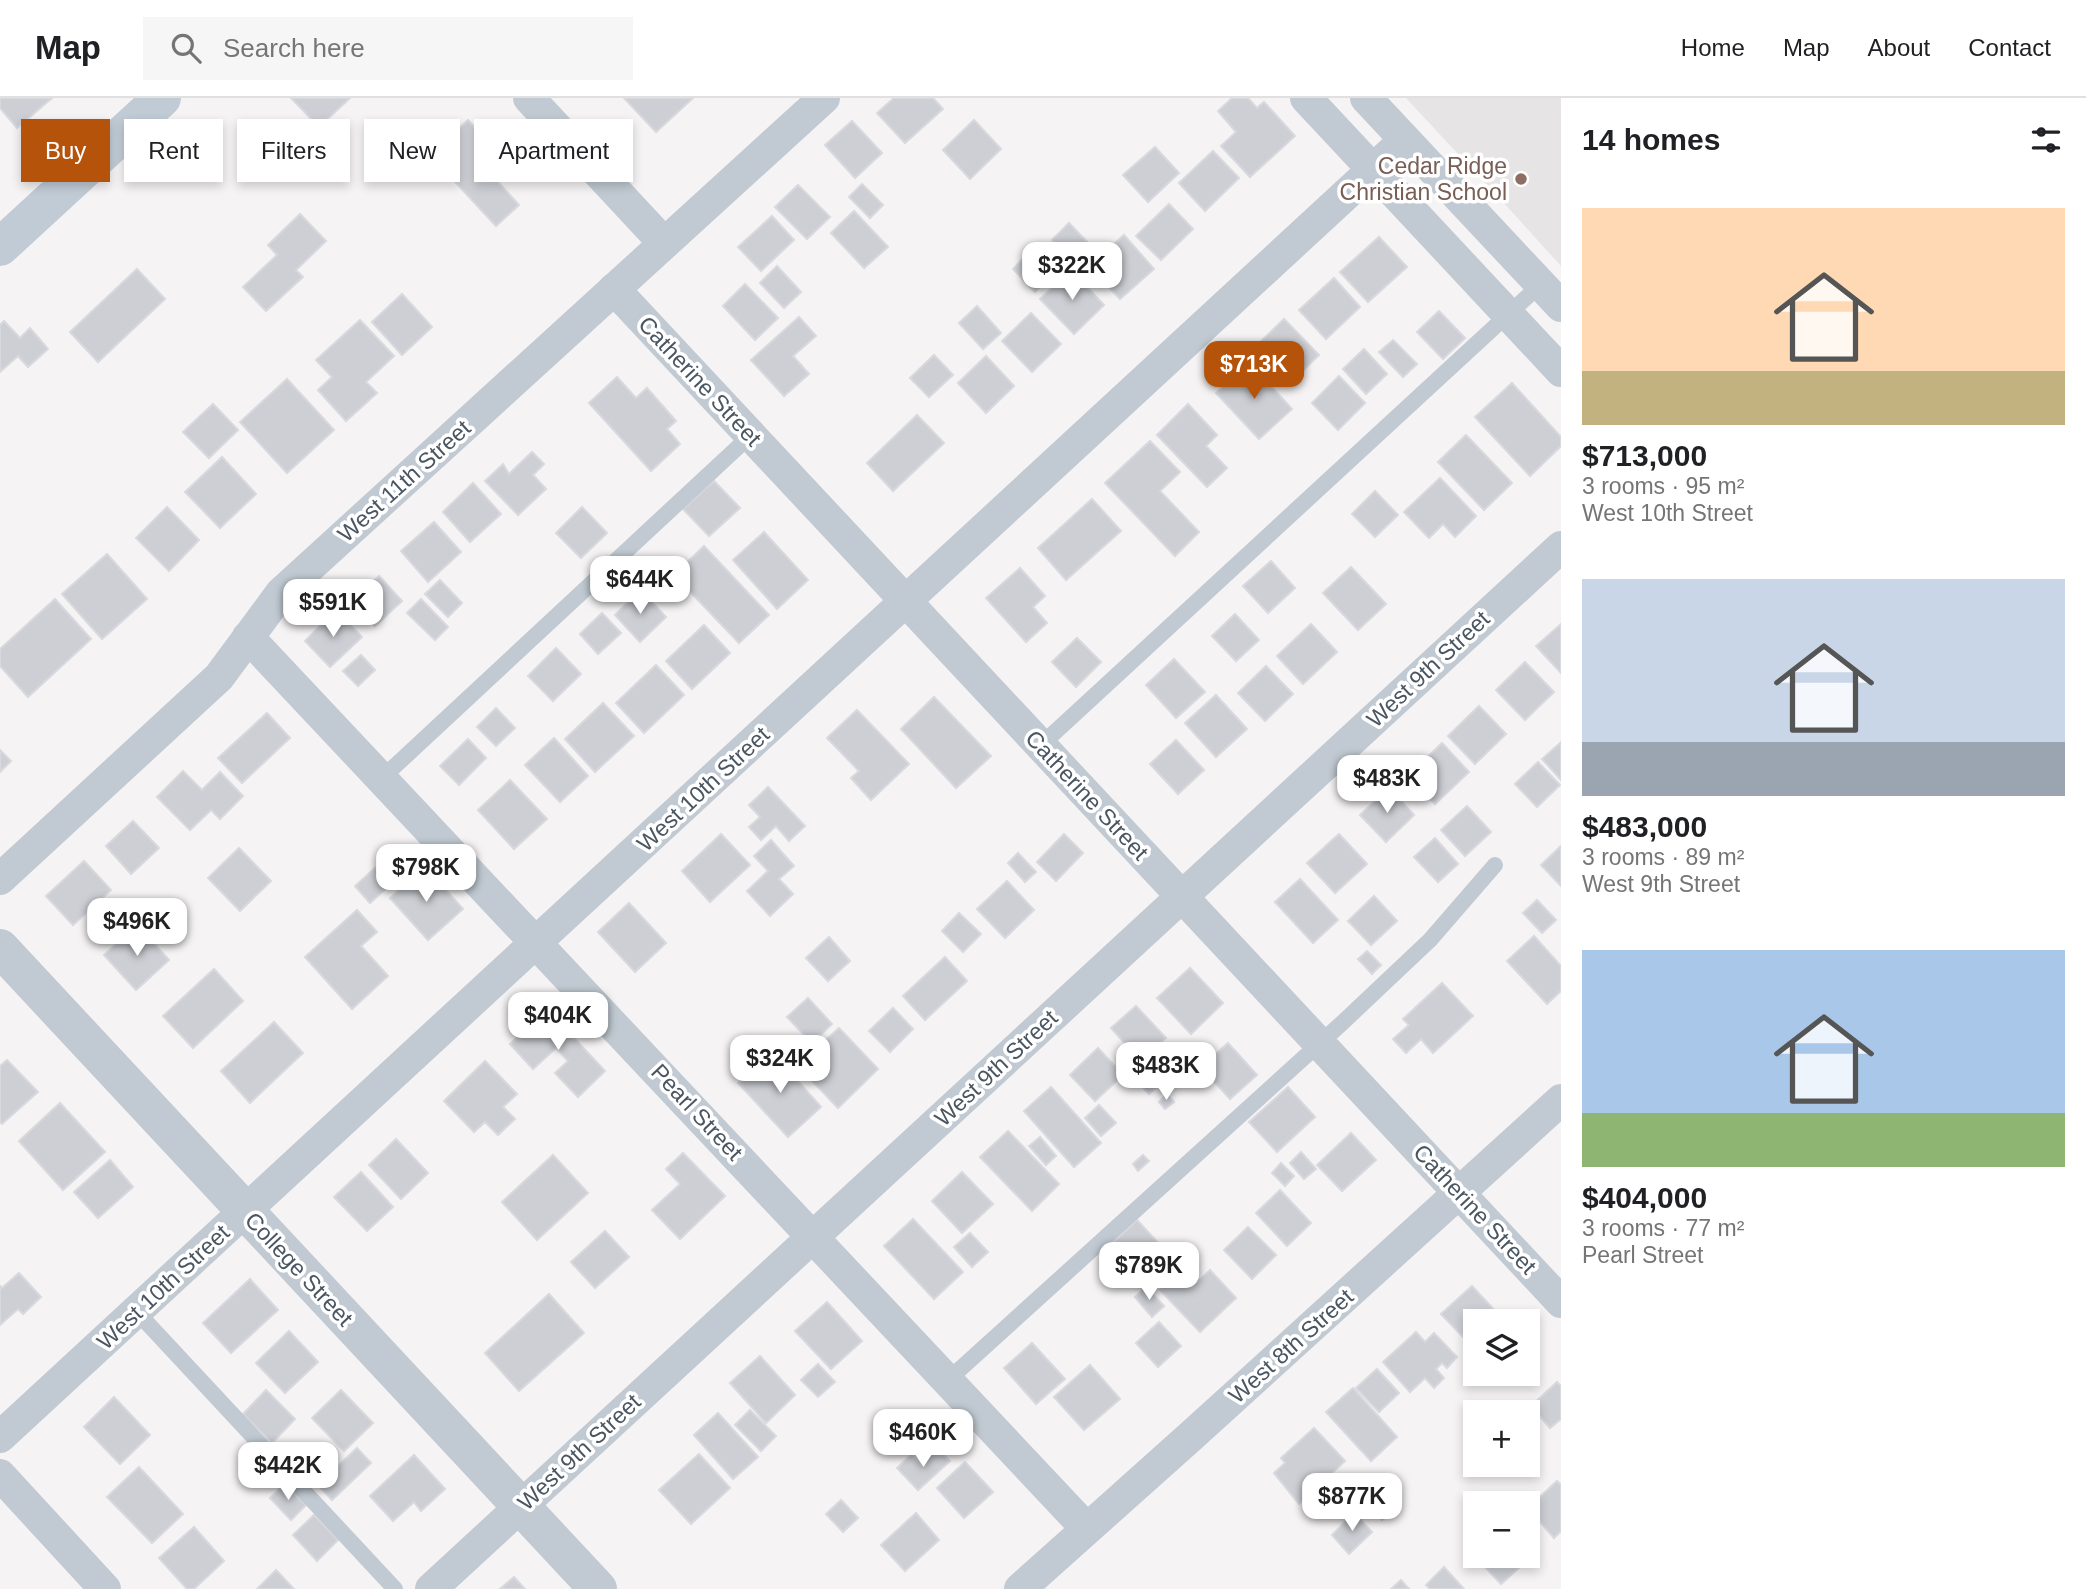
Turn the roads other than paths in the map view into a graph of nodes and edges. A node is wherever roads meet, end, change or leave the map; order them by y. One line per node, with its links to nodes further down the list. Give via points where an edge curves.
1 (162, 98): 9 (main road)
2 (529, 98): 8 (street)
3 (824, 98): 8 (street, West 11th Street)
4 (1306, 98): 7 (street)
5 (1366, 98): 6 (street)
6 (1405, 140): 7 (street, West 10th Street); 11 (street)
7 (1373, 170): 12 (street); 16 (street, West 10th Street)
8 (664, 243): 10 (street, West 11th Street)
9 (0, 247)
10 (614, 289): 14 (street, Catherine Street); 17 (street, West 11th Street, via 281,593)
11 (1551, 295): 12 (lane)
12 (1508, 315): 13 (street); 18 (lane)
13 (1561, 371)
14 (751, 435): 16 (street, Catherine Street); 19 (lane)
15 (1561, 547): 22 (street, West 9th Street)
16 (906, 601): 18 (street, Catherine Street); 23 (street, West 10th Street)
17 (248, 637): 19 (street, Pearl Street); 21 (street, West 11th Street, via 219,677)
18 (1041, 745): 22 (street, Catherine Street)
19 (381, 779): 23 (street, Pearl Street)
20 (1496, 865): 25 (lane, via 1430,940)
21 (0, 879)
22 (1182, 896): 25 (street, Catherine Street); 29 (street, West 9th Street)
23 (536, 942): 28 (street, West 10th Street); 29 (street, Pearl Street)
24 (0, 948): 28 (street, College Street)
25 (1318, 1043): 27 (street, Catherine Street); 32 (lane)
26 (1561, 1100): 27 (street, West 8th Street)
27 (1460, 1194): 30 (street, Catherine Street); 36 (street, West 8th Street)
28 (245, 1211): 31 (street, West 10th Street); 35 (street, College Street)
29 (813, 1237): 32 (street, Pearl Street); 35 (street, West 9th Street)
30 (1561, 1302)
31 (136, 1311): 33 (street, West 10th Street); 38 (lane)
32 (948, 1380): 36 (street, Pearl Street)
33 (0, 1437)
34 (0, 1475): 37 (street)
35 (521, 1506): 39 (street, West 9th Street); 40 (street, College Street)
36 (1086, 1528): 41 (street, West 8th Street)
37 (105, 1589)
38 (395, 1589)
39 (432, 1589)
40 (598, 1589)
41 (1020, 1589)

